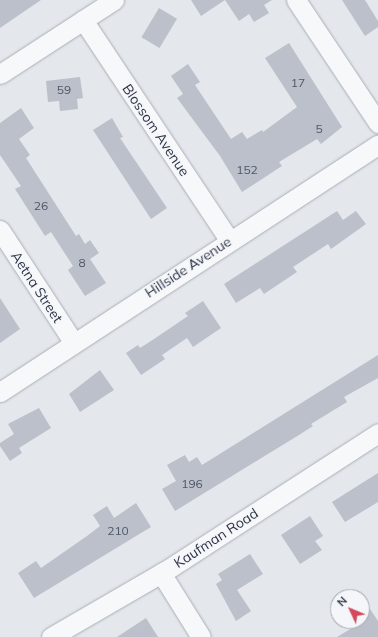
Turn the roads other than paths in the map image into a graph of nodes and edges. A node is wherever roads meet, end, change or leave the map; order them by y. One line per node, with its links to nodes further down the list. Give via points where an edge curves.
1 (114, 0): 3 (street)
2 (296, 0): 5 (street)
3 (83, 20): 4 (street); 8 (street, Blossom Avenue)
4 (0, 74)
5 (378, 123)
6 (378, 145): 8 (street, Hillside Avenue)
7 (0, 230): 9 (street, Aetna Street)
8 (229, 240): 9 (street, Hillside Avenue)
9 (74, 343): 10 (street, Hillside Avenue)
10 (0, 392)
11 (378, 433): 12 (street, Kaufman Road)
12 (161, 573): 13 (street, Kaufman Road); 14 (street)
13 (51, 637)
14 (202, 637)

